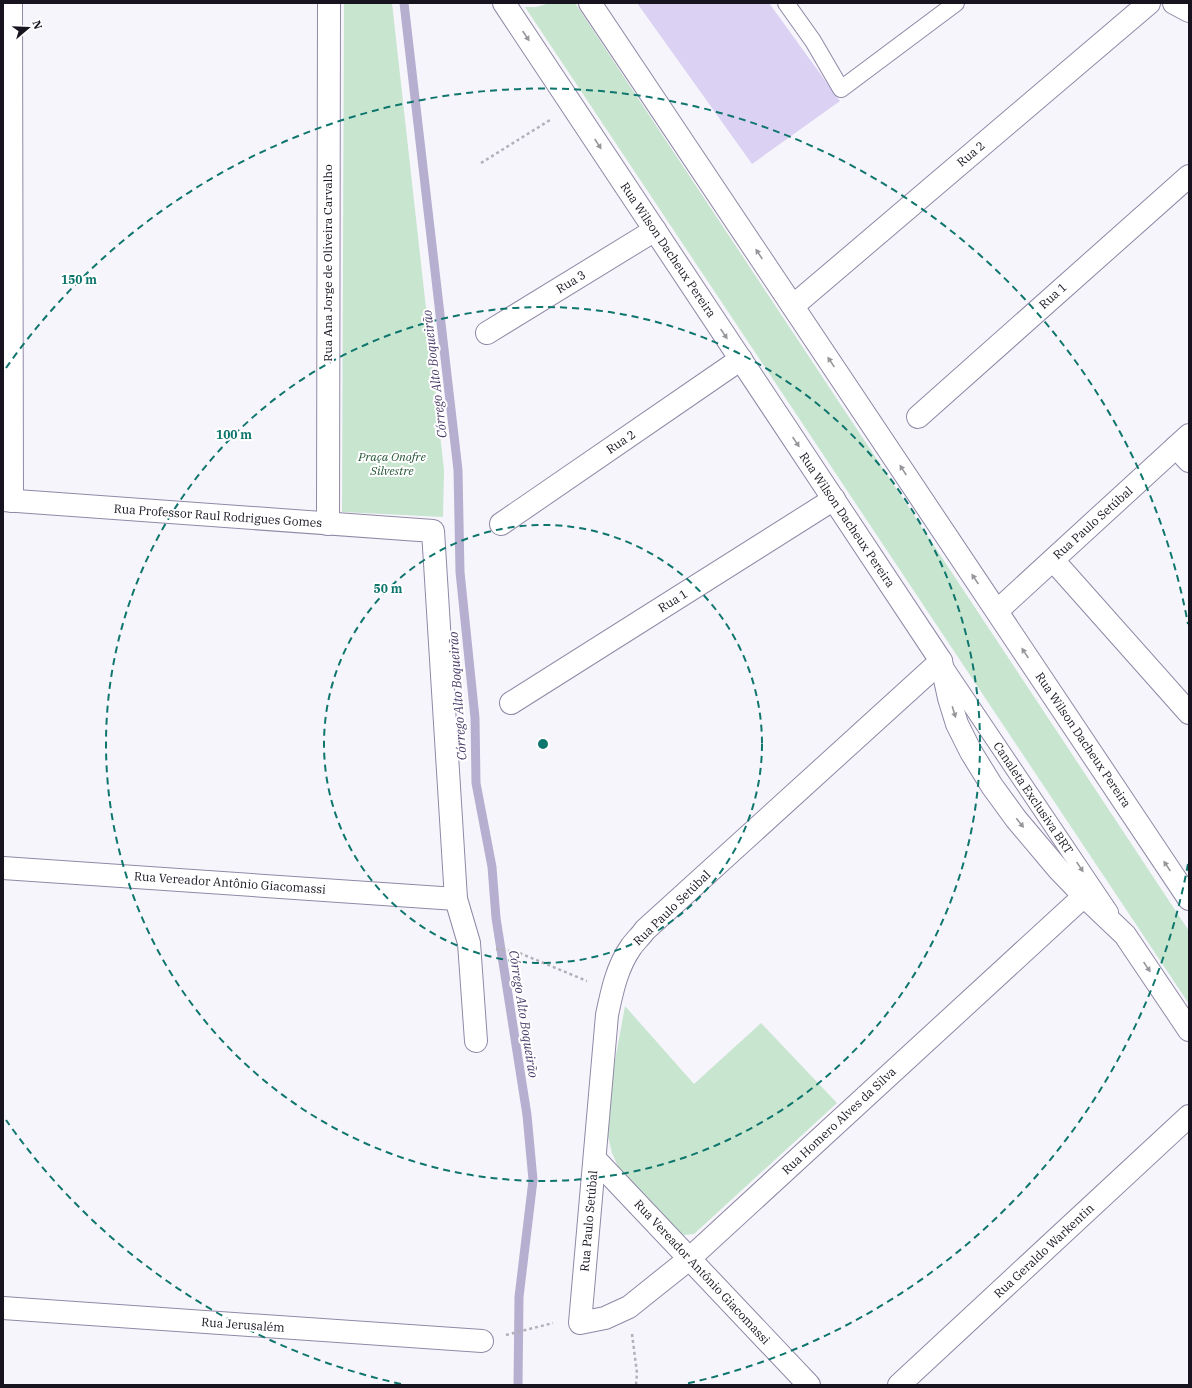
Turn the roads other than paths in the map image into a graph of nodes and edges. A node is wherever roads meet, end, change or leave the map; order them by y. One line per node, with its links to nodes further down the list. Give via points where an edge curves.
1 (11, 3): 18 (street)
2 (329, 3): 19 (street, Rua Ana Jorge de Oliveira Carvalho)
3 (504, 3): 11 (street, Rua Wilson Dacheux Pereira, one-way to 11)
4 (590, 3): 12 (street, Rua Wilson Dacheux Pereira, one-way to 4)
5 (786, 3): 6 (lane, via 813,41 841,89)
6 (956, 3)
7 (1149, 3): 12 (street, Rua 2)
8 (1174, 3): 9 (street)
9 (1189, 11)
10 (1189, 176): 15 (street, Rua 1)
11 (655, 230): 13 (street, Rua 3); 14 (street, Rua Wilson Dacheux Pereira, one-way to 14)
12 (793, 306): 22 (street, Rua Wilson Dacheux Pereira, one-way to 12)
13 (487, 333)
14 (741, 359): 17 (street, Rua Wilson Dacheux Pereira, one-way to 17); 20 (street, Rua 2)
15 (918, 416)
16 (1185, 448): 21 (street, Rua Paulo Setúbal)
17 (834, 499): 23 (street, Rua Wilson Dacheux Pereira); 24 (street, Rua 1)
18 (7, 500): 19 (street, Rua Professor Raul Rodrigues Gomes)
19 (328, 524): 28 (street, Rua Professor Raul Rodrigues Gomes, via 433,531)
20 (501, 524)
21 (1053, 560): 22 (street, Rua Paulo Setúbal); 25 (street)
22 (997, 611): 29 (street, Rua Wilson Dacheux Pereira, one-way to 22)
23 (941, 661): 27 (street, Rua Wilson Dacheux Pereira, one-way to 27, via 957,724 971,752 1016,818); 30 (lane, Canaleta Exclusiva BRT, one-way to 30); 34 (street, Rua Paulo Setúbal, via 645,930 630,948 612,990 607,1015)
24 (512, 703)
25 (1189, 713)
26 (3, 868): 28 (street, Rua Vereador Antônio Giacomassi)
27 (1084, 896): 30 (street, Rua Wilson Dacheux Pereira); 35 (street, Rua Homero Alves da Silva)
28 (456, 899): 32 (street, via 469,943)
29 (1189, 899)
30 (1126, 935): 31 (street, Rua Wilson Dacheux Pereira, one-way to 31)
31 (1189, 1030)
32 (476, 1041)
33 (1189, 1116): 40 (street, Rua Geraldo Warkentin)
34 (595, 1159): 35 (street, Rua Vereador Antônio Giacomassi); 37 (street, Rua Paulo Setúbal)
35 (689, 1259): 37 (street, Rua Homero Alves da Silva, via 629,1307 605,1318); 39 (street, Rua Vereador Antônio Giacomassi)
36 (3, 1308): 38 (street, Rua Jerusalém)
37 (580, 1323)
38 (482, 1341)
39 (809, 1385)
40 (899, 1385)

